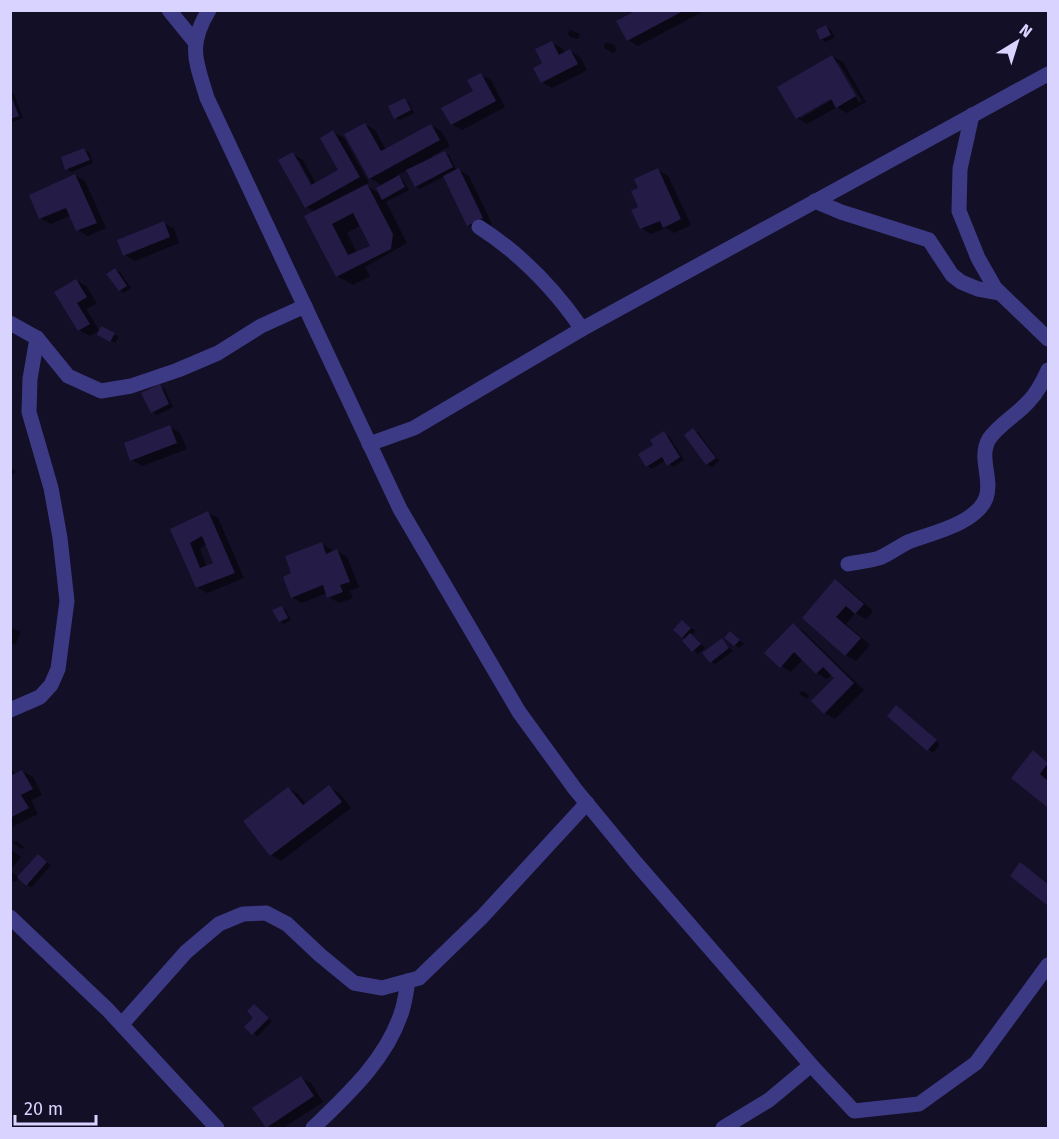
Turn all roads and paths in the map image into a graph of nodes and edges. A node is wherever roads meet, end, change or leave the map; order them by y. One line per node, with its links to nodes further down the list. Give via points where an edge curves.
1 (169, 10): 3 (street)
2 (209, 10): 3 (street)
3 (195, 42): 9 (street, via 196,63 207,98)
4 (1048, 74): 5 (street)
5 (972, 115): 6 (street); 8 (street, via 960,169 959,211 978,258)
6 (815, 201): 8 (street, via 929,240 961,282); 11 (street)
7 (479, 227): 11 (street, via 514,251 552,289)
8 (1000, 292): 13 (street)
9 (305, 306): 12 (street, via 178,370 131,386 101,391 68,376); 15 (street)
10 (12, 320): 12 (street)
11 (582, 329): 15 (street, via 414,428)
12 (38, 338): 17 (street, via 29,412 51,488 67,601 51,685 40,697)
13 (1048, 339)
14 (1048, 370): 16 (street, via 1029,402 989,440 985,451 986,500 973,515 879,558)
15 (369, 444): 18 (street, via 400,509 519,712)
16 (848, 564)
17 (10, 710)
18 (587, 803): 21 (street, via 482,917 419,978); 23 (street)
19 (10, 917): 22 (street)
20 (1048, 966): 23 (street, via 976,1063 919,1104 854,1111)
21 (408, 981): 22 (street, via 382,988 354,983 287,924 266,913 243,914 219,924 186,952); 25 (street, via 401,1013 387,1044 360,1083)
22 (122, 1024): 24 (street)
23 (811, 1065): 26 (street, via 769,1100)
24 (217, 1128)
25 (313, 1128)
26 (723, 1128)

